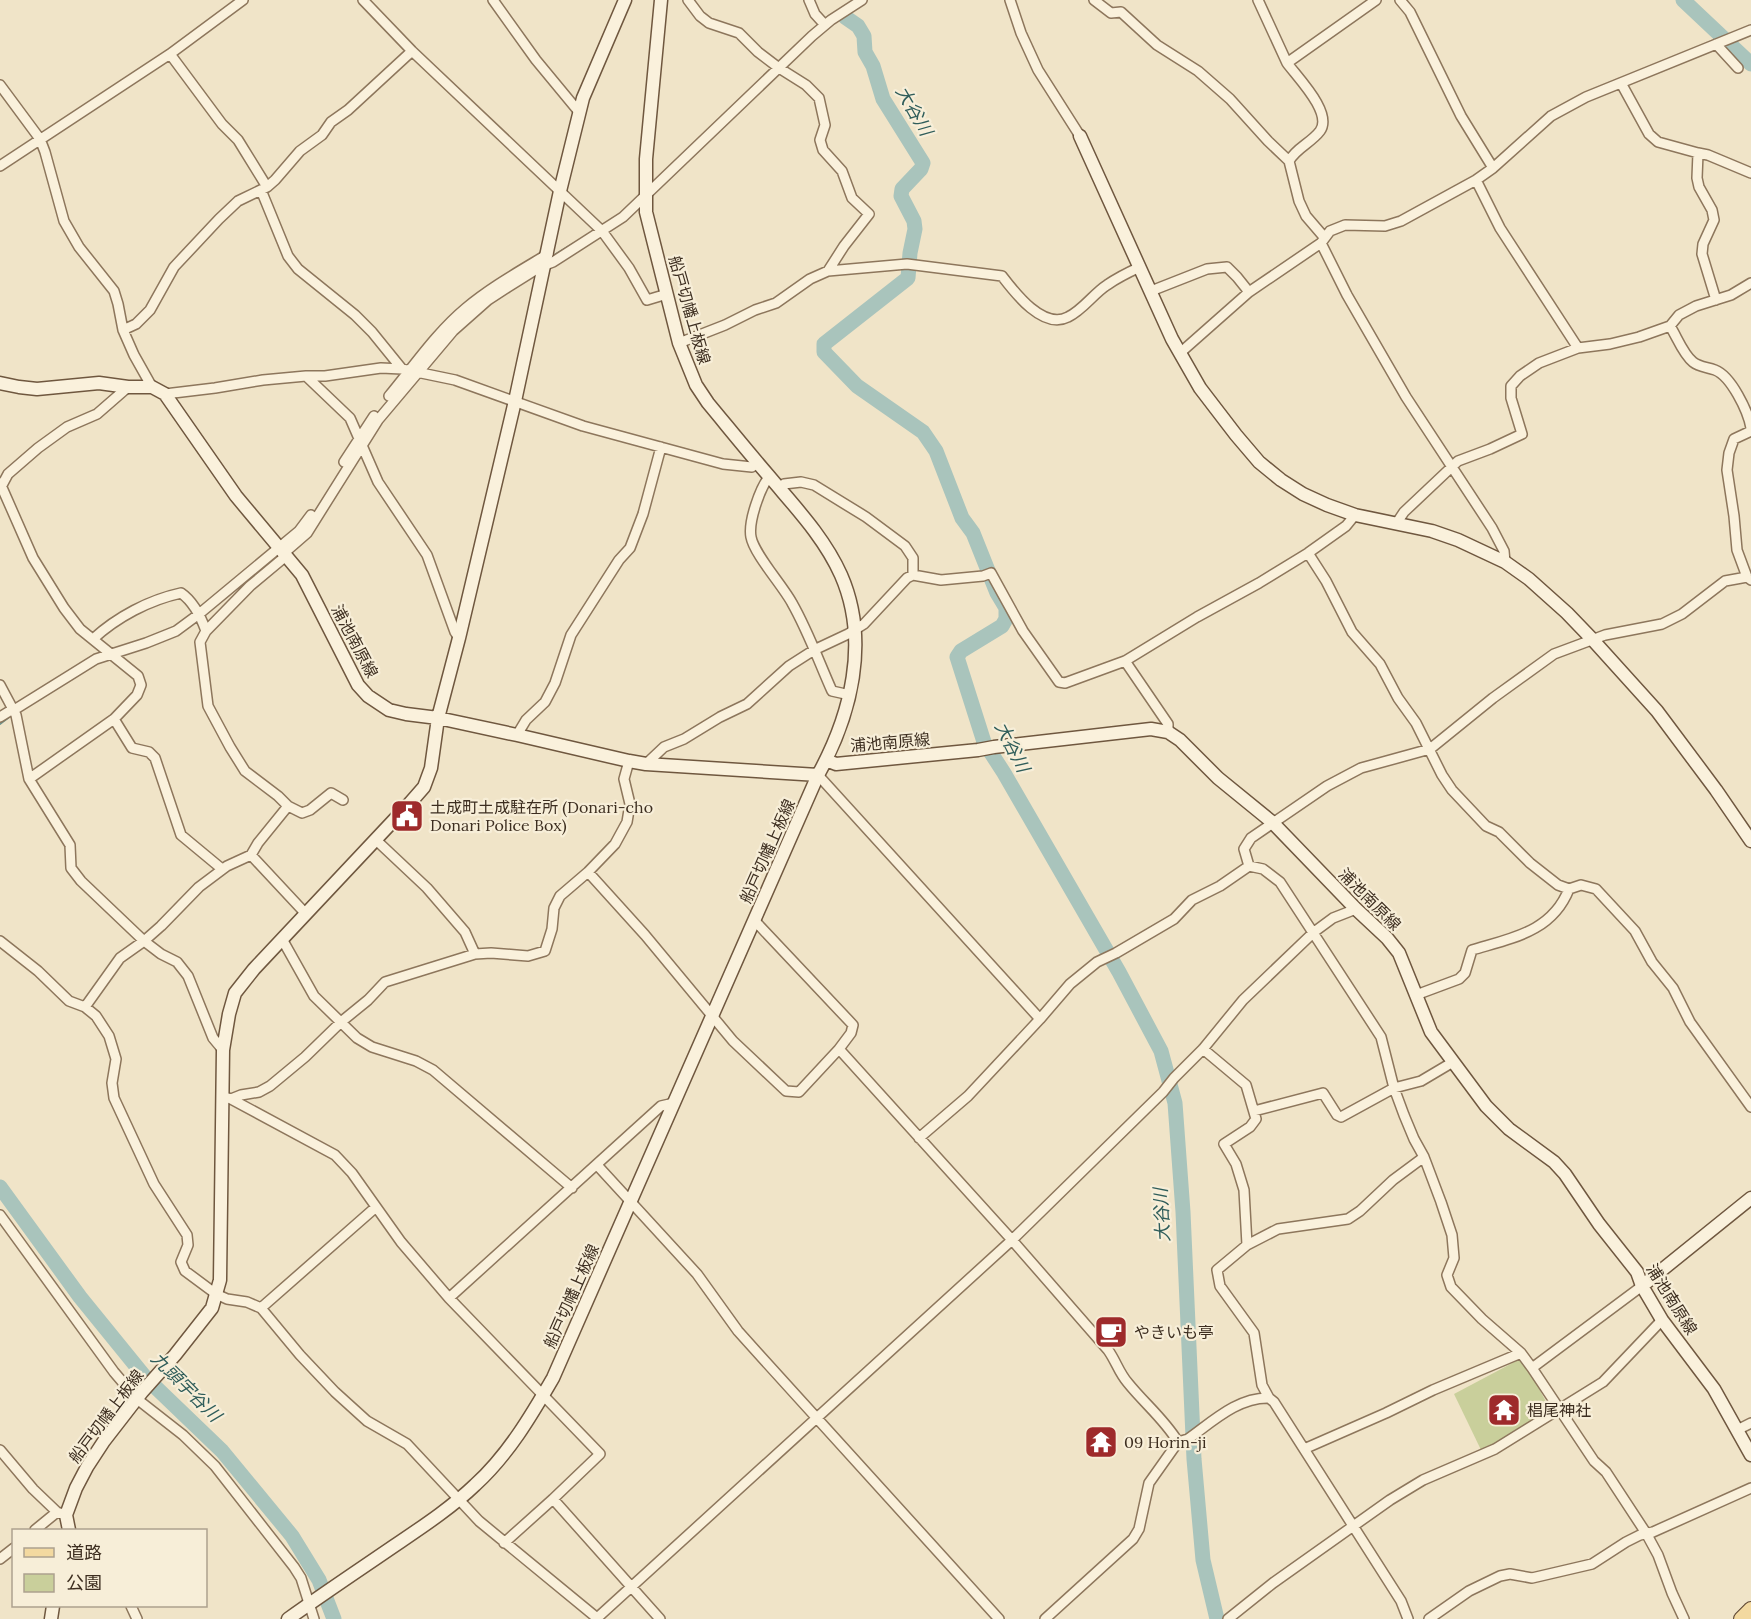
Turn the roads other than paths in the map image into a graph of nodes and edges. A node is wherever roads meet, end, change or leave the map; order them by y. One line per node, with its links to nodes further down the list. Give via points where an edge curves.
1 (243, 0): 18 (street)
2 (363, 0): 17 (street)
3 (492, 0): 24 (street)
4 (625, 0): 24 (main road, 船戸切幡上板線)
5 (661, 0): 35 (main road, 船戸切幡上板線)
6 (688, 0): 20 (street, via 709,23 739,33)
7 (809, 0): 14 (street)
8 (862, 0): 14 (street)
9 (1094, 0): 28 (street, via 1111,13 1121,12 1157,45 1198,71)
10 (1258, 0): 19 (street)
11 (1376, 0): 19 (street)
12 (1400, 0): 30 (street)
13 (1013, 1): 25 (street, via 1021,33 1038,70)
14 (825, 25): 20 (street)
15 (1751, 30): 16 (street)
16 (1721, 42): 21 (street); 22 (street)
17 (412, 51): 33 (street); 34 (street)
18 (170, 54): 26 (street); 33 (street, via 238,140)
19 (1287, 63): 28 (street, via 1320,108 1324,121 1320,131)
20 (777, 66): 35 (street); 40 (street, via 819,98 825,125 820,140 823,150 842,171 852,198 869,214)
21 (1738, 68)
22 (1621, 82): 27 (street, via 1648,134); 30 (street, via 1551,116)
23 (0, 85): 26 (street)
24 (579, 112): 34 (main road, 船戸切幡上板線)
25 (1080, 136): 39 (main road)
26 (40, 139): 29 (street); 47 (street, via 64,222 114,291)
27 (1698, 153): 31 (street); 45 (street, via 1699,187 1713,210 1714,220 1702,254)
28 (1289, 160): 37 (street, via 1299,201)
29 (0, 166)
30 (1493, 168): 32 (street)
31 (1751, 173)
32 (1476, 180): 37 (street, via 1401,221 1385,226 1345,225 1330,231); 49 (street, via 1500,228)
33 (264, 188): 47 (street, via 238,201 219,219 174,267 150,310); 51 (street, via 288,256 298,269 355,315)
34 (560, 191): 36 (street); 38 (main road, 船戸切幡上板線)
35 (645, 195): 36 (street, via 623,217); 44 (main road, 船戸切幡上板線)
36 (600, 229): 38 (street, via 553,262); 44 (street, via 647,300)
37 (1322, 240): 43 (street); 62 (street, via 1347,295 1406,397)
38 (547, 259): 51 (street, via 465,320); 57 (main road, 船戸切幡上板線)
39 (1140, 267): 40 (street, via 1106,285 1068,317 1056,320 1024,303 1002,276 909,264); 42 (main road)
40 (828, 271): 48 (street, via 776,303)
41 (1751, 283): 45 (street)
42 (1151, 291): 43 (street, via 1207,269 1227,267); 50 (main road)
43 (1249, 292): 50 (street)
44 (667, 294): 48 (main road, 船戸切幡上板線)
45 (1716, 300): 46 (street, via 1679,315)
46 (1670, 326): 49 (street, via 1610,344); 58 (street, via 1693,362 1723,375 1749,418)
47 (123, 330): 55 (street)
48 (679, 343): 61 (main road, 船戸切幡上板線, via 696,385)
49 (1578, 348): 62 (street, via 1539,363 1511,386 1522,434)
50 (1180, 353): 66 (main road, via 1200,388 1259,462 1303,494)
51 (411, 371): 52 (street, via 381,368); 57 (street, via 455,380); 59 (street, via 382,405)
52 (306, 376): 56 (street); 59 (street, via 350,418)
53 (0, 383): 54 (main road, 浦池南原線, via 37,389 99,383)
54 (128, 387): 55 (main road, 浦池南原線); 64 (street, via 97,414 67,427 38,448 8,474)
55 (152, 387): 56 (main road, 浦池南原線)
56 (165, 394): 68 (main road, 浦池南原線, via 226,483)
57 (515, 401): 60 (street, via 583,426); 76 (main road, 船戸切幡上板線)
58 (1751, 429): 72 (street, via 1734,439 1727,470 1737,550)
59 (361, 442): 68 (street); 76 (street, via 378,482 427,555)
60 (662, 447): 61 (street, via 723,464 752,467); 89 (street, via 630,548 570,635 555,683)
61 (758, 462): 63 (main road, 船戸切幡上板線)
62 (1452, 466): 67 (street); 70 (street, via 1492,528)
63 (770, 477): 65 (main road, 船戸切幡上板線); 79 (street, via 751,525 752,541 792,602)
64 (1, 487): 77 (street, via 33,558 64,608)
65 (779, 488): 71 (street, via 801,482 814,485 866,517 905,546 913,558); 74 (main road, 船戸切幡上板線, via 832,557 842,577)
66 (1355, 515): 67 (main road); 69 (street)
67 (1396, 524): 70 (main road, via 1458,540)
68 (283, 552): 73 (street); 75 (street); 86 (main road, 浦池南原線, via 302,575 348,668 368,696 389,710)
69 (1308, 554): 81 (street); 90 (street, via 1352,632 1380,664)
70 (1505, 562): 78 (main road, via 1529,579)
71 (913, 575): 74 (street); 81 (street, via 941,580 991,573 1023,631 1059,682)
72 (1749, 579): 78 (street, via 1725,581 1682,614 1662,624)
73 (200, 616): 75 (street); 77 (street, via 187,597 181,593 170,595 108,625); 80 (street, via 165,636)
74 (855, 630): 79 (street); 83 (main road, 船戸切幡上板線)
75 (206, 631): 97 (street, via 200,642 208,706 245,771)
76 (459, 638): 86 (main road, 船戸切幡上板線)
77 (93, 639): 80 (street)
78 (1592, 639): 90 (street, via 1554,654); 100 (main road, via 1664,720)
79 (814, 650): 83 (street, via 832,691); 93 (street, via 789,666 747,704 664,747)
80 (113, 654): 84 (street, via 78,669); 87 (street, via 138,676 141,686)
81 (1125, 661): 88 (street, via 1168,724)
82 (0, 685): 84 (street)
83 (850, 695): 91 (main road, 船戸切幡上板線)
84 (14, 711): 85 (street); 95 (street)
85 (0, 717)
86 (438, 718): 89 (main road, 浦池南原線); 99 (main road, 船戸切幡上板線, via 431,768 424,787)
87 (114, 719): 95 (street); 103 (street, via 132,748 149,752 155,758 181,835)
88 (1168, 732): 91 (main road, 浦池南原線, via 1151,729 837,764); 98 (main road, 浦池南原線)
89 (518, 735): 92 (main road, 浦池南原線)
90 (1430, 750): 98 (street, via 1361,768); 105 (street, via 1442,775 1474,815 1558,885)
91 (826, 760): 94 (main road, 船戸切幡上板線)
92 (629, 761): 93 (main road, 浦池南原線); 104 (street, via 624,779 630,804 627,822 615,844)
93 (646, 764): 94 (main road, 浦池南原線)
94 (818, 775): 108 (main road, 船戸切幡上板線); 117 (street)
95 (29, 779): 112 (street, via 70,845 71,868)
96 (343, 800): 97 (street, via 331,793 302,813)
97 (288, 806): 101 (street)
98 (1272, 822): 102 (street, via 1251,838 1244,849); 106 (main road, 浦池南原線)
99 (376, 840): 107 (main road, 船戸切幡上板線); 113 (street, via 427,888 465,932)
100 (1751, 841)
101 (251, 855): 103 (street); 107 (street)
102 (1249, 866): 109 (street, via 1263,869 1280,882); 117 (street, via 1192,900 1174,918 1105,957 1070,984)
103 (222, 869): 112 (street)
104 (588, 872): 113 (street, via 560,896 545,951 528,956); 116 (street)
105 (1569, 889): 114 (street, via 1550,918 1538,928 1472,950 1465,973 1459,979); 126 (street, via 1581,885 1596,889 1635,931 1652,962 1674,988 1690,1022)
106 (1356, 909): 109 (street, via 1333,918); 114 (main road, 浦池南原線, via 1399,953)
107 (306, 914): 110 (main road, 船戸切幡上板線)
108 (754, 920): 116 (main road, 船戸切幡上板線); 119 (street, via 853,1025)
109 (1314, 932): 120 (street, via 1243,1000); 123 (street, via 1381,1037)
110 (282, 939): 118 (street, via 314,996); 121 (main road, 船戸切幡上板線, via 235,993)
111 (0, 941): 115 (street, via 69,1001)
112 (144, 941): 115 (street, via 120,958); 121 (street, via 177,962 188,976 213,1038)
113 (475, 954): 118 (street, via 385,982)
114 (1416, 995): 122 (main road, 浦池南原線, via 1431,1032)
115 (85, 1007): 139 (street, via 109,1036 116,1059 114,1098 154,1184 187,1235 188,1245 181,1262 185,1271)
116 (712, 1018): 119 (street, via 786,1091 799,1092); 125 (main road, 船戸切幡上板線)
117 (1040, 1019): 128 (street, via 968,1096)
118 (341, 1022): 124 (street, via 270,1086); 131 (street, via 372,1047 416,1060 433,1070)
119 (839, 1049): 128 (street)
120 (1203, 1049): 127 (street, via 1246,1085); 136 (street)
121 (223, 1050): 124 (main road, 船戸切幡上板線)
122 (1453, 1062): 123 (street, via 1421,1081); 138 (main road, 浦池南原線, via 1486,1106 1565,1174 1637,1272)
123 (1394, 1088): 127 (street, via 1341,1117 1323,1093); 129 (street)
124 (227, 1098): 134 (street, via 335,1155); 139 (main road, 船戸切幡上板線, via 220,1280)
125 (674, 1104): 130 (street, via 661,1106); 133 (main road, 船戸切幡上板線)
126 (1751, 1107)
127 (1254, 1111): 137 (street, via 1256,1119 1250,1127 1224,1144 1236,1164 1244,1190)
128 (919, 1138): 136 (street)
129 (1424, 1156): 137 (street, via 1348,1219 1278,1229); 143 (street, via 1452,1235 1454,1258 1447,1275 1451,1287)
130 (597, 1165): 131 (street); 133 (street)
131 (572, 1188): 140 (street)
132 (1751, 1198): 138 (main road)
133 (631, 1203): 146 (main road, 船戸切幡上板線); 149 (street, via 697,1274 738,1330)
134 (376, 1207): 140 (street); 141 (street)
135 (0, 1215): 145 (street, via 114,1372)
136 (1012, 1240): 149 (street); 152 (street, via 1108,1350 1128,1384 1172,1432)
137 (1247, 1245): 147 (street, via 1217,1270 1220,1286 1254,1333 1262,1385)
138 (1642, 1286): 142 (main road, 浦池南原線); 144 (street)
139 (216, 1294): 141 (street); 145 (main road, 船戸切幡上板線, via 212,1308)
140 (450, 1298): 146 (street)
141 (261, 1308): 157 (street, via 335,1392 367,1421 407,1444)
142 (1662, 1320): 148 (street, via 1603,1382); 151 (main road, 浦池南原線, via 1714,1389)
143 (1521, 1353): 144 (street); 153 (street)
144 (1532, 1368): 148 (street)
145 (140, 1395): 159 (main road, 船戸切幡上板線, via 104,1441); 168 (street, via 214,1466 294,1567)
146 (543, 1395): 157 (main road, 船戸切幡上板線, via 528,1422 498,1460); 158 (street, via 600,1454)
147 (1269, 1398): 152 (street, via 1242,1402); 153 (street)
148 (1559, 1409): 160 (street, via 1495,1449 1423,1480); 163 (street)
149 (817, 1418): 167 (street); 174 (street)
150 (1751, 1423): 151 (street)
151 (1737, 1430): 155 (main road, 浦池南原線)
152 (1187, 1438): 175 (street, via 1149,1483 1139,1529 1133,1539)
153 (1304, 1449): 160 (street)
154 (0, 1450): 159 (street, via 33,1489)
155 (1751, 1455)
156 (1751, 1488): 163 (street)
157 (459, 1499): 164 (street); 168 (main road, 船戸切幡上板線)
158 (554, 1500): 164 (street); 167 (street)
159 (61, 1513): 161 (street); 162 (main road)
160 (1353, 1526): 176 (street); 177 (street, via 1401,1601)
161 (37, 1529)
162 (69, 1529)
163 (1646, 1533): 178 (street, via 1592,1564 1532,1578 1500,1575); 179 (street)
164 (504, 1543): 172 (street)
165 (12, 1550): 166 (street)
166 (0, 1559)
167 (632, 1587): 172 (street); 173 (street)
168 (312, 1603): 170 (main road, 船戸切幡上板線); 171 (street)
169 (1751, 1609): 180 (main road)
170 (288, 1619)
171 (314, 1619)
172 (596, 1619)
173 (660, 1619)
174 (999, 1619)
175 (1045, 1619)
176 (1228, 1619)
177 (1408, 1619)
178 (1429, 1619)
179 (1684, 1619)
180 (1741, 1619)

